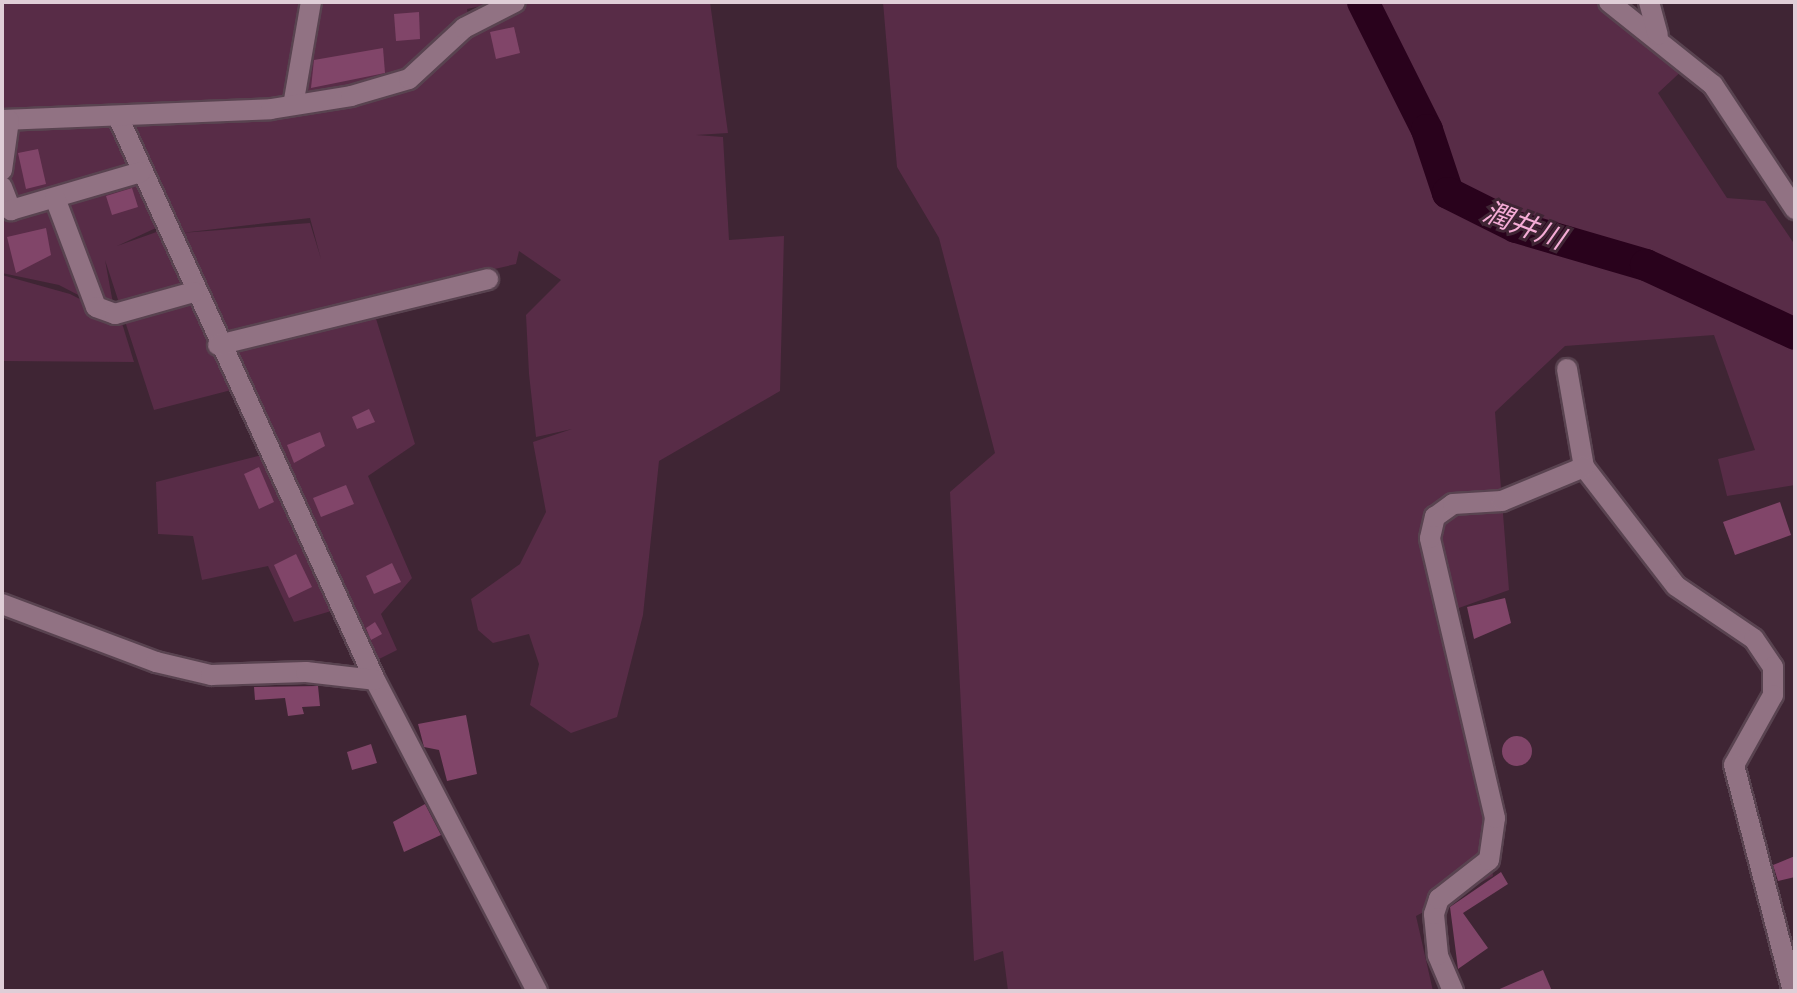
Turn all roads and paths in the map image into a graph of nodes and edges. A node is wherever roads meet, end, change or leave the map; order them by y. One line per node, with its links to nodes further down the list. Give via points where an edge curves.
1 (311, 2): 6 (street)
2 (515, 2): 7 (street, via 464,28 409,79 271,109)
3 (1609, 2): 5 (street)
4 (1649, 2): 5 (street)
5 (1658, 35): 13 (street, via 1713,85)
6 (294, 100)
7 (119, 119): 8 (street); 10 (street)
8 (6, 120): 9 (street)
9 (2, 170)
10 (141, 172): 12 (street); 15 (street)
11 (2, 187): 12 (street, via 11,210)
12 (55, 198): 15 (street, via 96,307 115,314)
13 (1795, 209)
14 (488, 279): 16 (street)
15 (194, 292): 16 (street)
16 (218, 345): 20 (street)
17 (1567, 369): 18 (street)
18 (1584, 467): 22 (street, via 1502,501 1453,504 1435,517 1430,538 1495,818 1489,860 1439,899 1434,914 1438,955); 23 (street, via 1676,586 1754,639 1773,667 1773,695 1734,765)
19 (2, 604): 20 (street, via 156,662 211,675)
20 (375, 680): 21 (street)
21 (537, 991)
22 (1453, 991)
23 (1793, 991)

